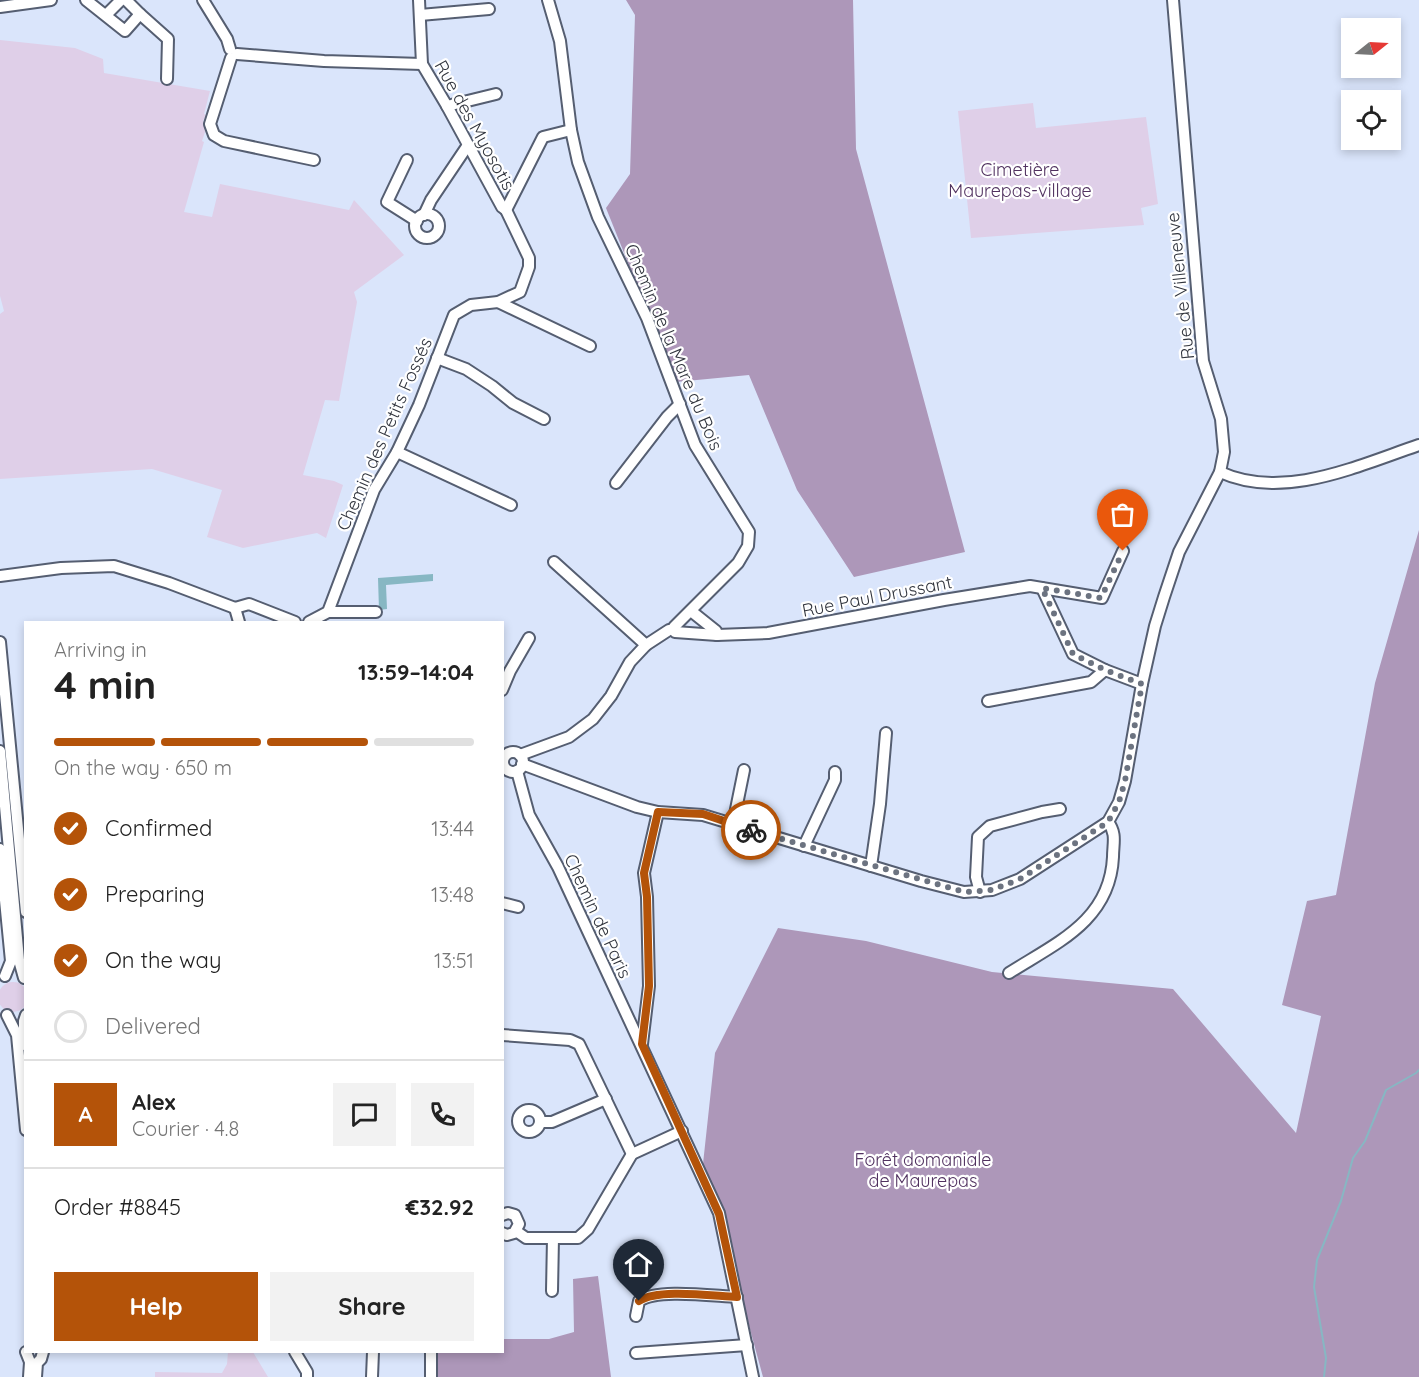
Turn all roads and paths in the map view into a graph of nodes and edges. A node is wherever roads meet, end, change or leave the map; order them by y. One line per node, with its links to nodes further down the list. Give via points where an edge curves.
1 (51, 0): 9 (street)
2 (86, 0): 11 (street)
3 (121, 0): 11 (street)
4 (126, 0): 12 (street)
5 (203, 0): 14 (street)
6 (419, 0): 13 (street, Rue des Myosotis)
7 (548, 0): 19 (street, Chemin de la Mare du Bois, via 560,42)
8 (1173, 0): 32 (street, Rue de Villeneuve, via 1203,361 1223,429)
9 (0, 7)
10 (489, 9): 13 (street)
11 (107, 14): 12 (street, via 125,31)
12 (140, 14): 16 (street, via 168,39)
13 (420, 15): 15 (street, Rue des Myosotis)
14 (232, 54): 15 (street); 21 (street, via 210,124 214,135 224,141)
15 (422, 64): 18 (street, Rue des Myosotis)
16 (167, 79)
17 (496, 93): 18 (street)
18 (447, 106): 20 (street, Rue des Myosotis)
19 (572, 130): 23 (street, via 543,137); 28 (street, Chemin de la Mare du Bois, via 578,162 598,217 647,318)
20 (468, 146): 22 (street, via 420,218 387,202); 23 (street, Rue des Myosotis)
21 (314, 160)
22 (407, 160)
23 (506, 210): 24 (street, Rue des Myosotis)
24 (529, 258): 25 (street, Chemin des Petits Fossés, via 530,267 520,292)
25 (498, 302): 26 (street); 27 (street, Chemin des Petits Fossés, via 471,305 454,315)
26 (590, 346)
27 (437, 358): 29 (street, via 466,369 513,403); 31 (street, Chemin des Petits Fossés)
28 (680, 404): 33 (street); 40 (street, Chemin de la Mare du Bois, via 695,446 749,532 748,546 738,563)
29 (544, 419)
30 (1419, 445): 32 (street, via 1319,478 1245,482)
31 (397, 452): 34 (street); 41 (street, Chemin des Petits Fossés, via 374,490)
32 (1220, 472): 52 (street, Rue de Villeneuve, via 1176,559)
33 (616, 483)
34 (511, 505)
35 (1123, 551): 38 (street, Rue Paul Drussant, via 1101,598)
36 (554, 562): 50 (street)
37 (0, 576): 39 (street, via 114,566)
38 (1042, 588): 47 (street, Rue Paul Drussant, via 1030,586 944,600 768,633); 51 (street, via 1073,654)
39 (235, 608): 43 (street); 44 (street, via 249,604)
40 (691, 611): 46 (street); 47 (street)
41 (328, 612): 42 (street); 45 (street)
42 (376, 612)
43 (239, 621)
44 (292, 621)
45 (311, 621)
46 (673, 630): 47 (street, Rue Paul Drussant); 50 (street)
47 (717, 636)
48 (529, 638): 53 (street)
49 (0, 642): 69 (street)
50 (646, 645): 58 (street, via 592,719 569,737)
51 (1105, 670): 52 (street); 54 (street, via 1091,682)
52 (1142, 684): 64 (street, Rue de Villeneuve, via 1125,781)
53 (504, 685)
54 (988, 701)
55 (886, 733): 68 (street)
56 (505, 750): 58 (street, via 513,752); 59 (street)
57 (0, 751): 74 (street)
58 (520, 763): 59 (street, via 509,771); 63 (street); 82 (street, Chemin de Paris, via 529,815)
59 (504, 769)
60 (744, 770): 65 (street)
61 (835, 772): 66 (street, via 835,780)
62 (1060, 809): 70 (street, via 990,826 978,837 976,877)
63 (658, 812): 65 (street, via 703,814); 82 (street, via 644,873 649,986)
64 (1108, 822): 70 (street, via 1020,879); 75 (street, via 1114,830 1112,866 1095,911 1078,928)
65 (733, 824): 66 (street)
66 (804, 846): 68 (street)
67 (0, 849): 77 (street, via 11,961)
68 (871, 866): 70 (street, via 964,892)
69 (24, 891)
70 (980, 892)
71 (504, 904): 72 (street)
72 (518, 907)
73 (24, 936): 74 (street)
74 (18, 949): 76 (street)
75 (1009, 973)
76 (24, 975)
77 (3, 978): 78 (street)
78 (24, 979)
79 (3, 1014): 80 (street); 84 (street, via 17,1035)
80 (24, 1014)
81 (504, 1035): 83 (street, via 579,1044)
82 (642, 1044): 86 (street, Chemin de Paris)
83 (606, 1099): 85 (street, via 552,1122); 87 (street)
84 (24, 1109)
85 (541, 1122)
86 (682, 1131): 87 (street); 93 (street, Chemin de Paris, via 719,1214)
87 (632, 1154): 91 (street, via 584,1234 578,1238)
88 (504, 1215): 89 (street, via 517,1218)
89 (516, 1231): 90 (street); 91 (street, via 526,1238)
90 (504, 1233)
91 (553, 1238): 92 (street)
92 (552, 1291)
93 (737, 1297): 94 (street, via 647,1296 639,1301); 95 (street, Chemin de Paris)
94 (636, 1316)
95 (747, 1345): 100 (street); 107 (street, Chemin de Paris)
96 (43, 1353): 101 (street, via 41,1359)
97 (296, 1353): 104 (street)
98 (373, 1353): 105 (street)
99 (431, 1353): 106 (street)
100 (636, 1353)
101 (31, 1359): 102 (street); 103 (street)
102 (29, 1377)
103 (36, 1377)
104 (307, 1377)
105 (372, 1377)
106 (431, 1377)
107 (753, 1377)

